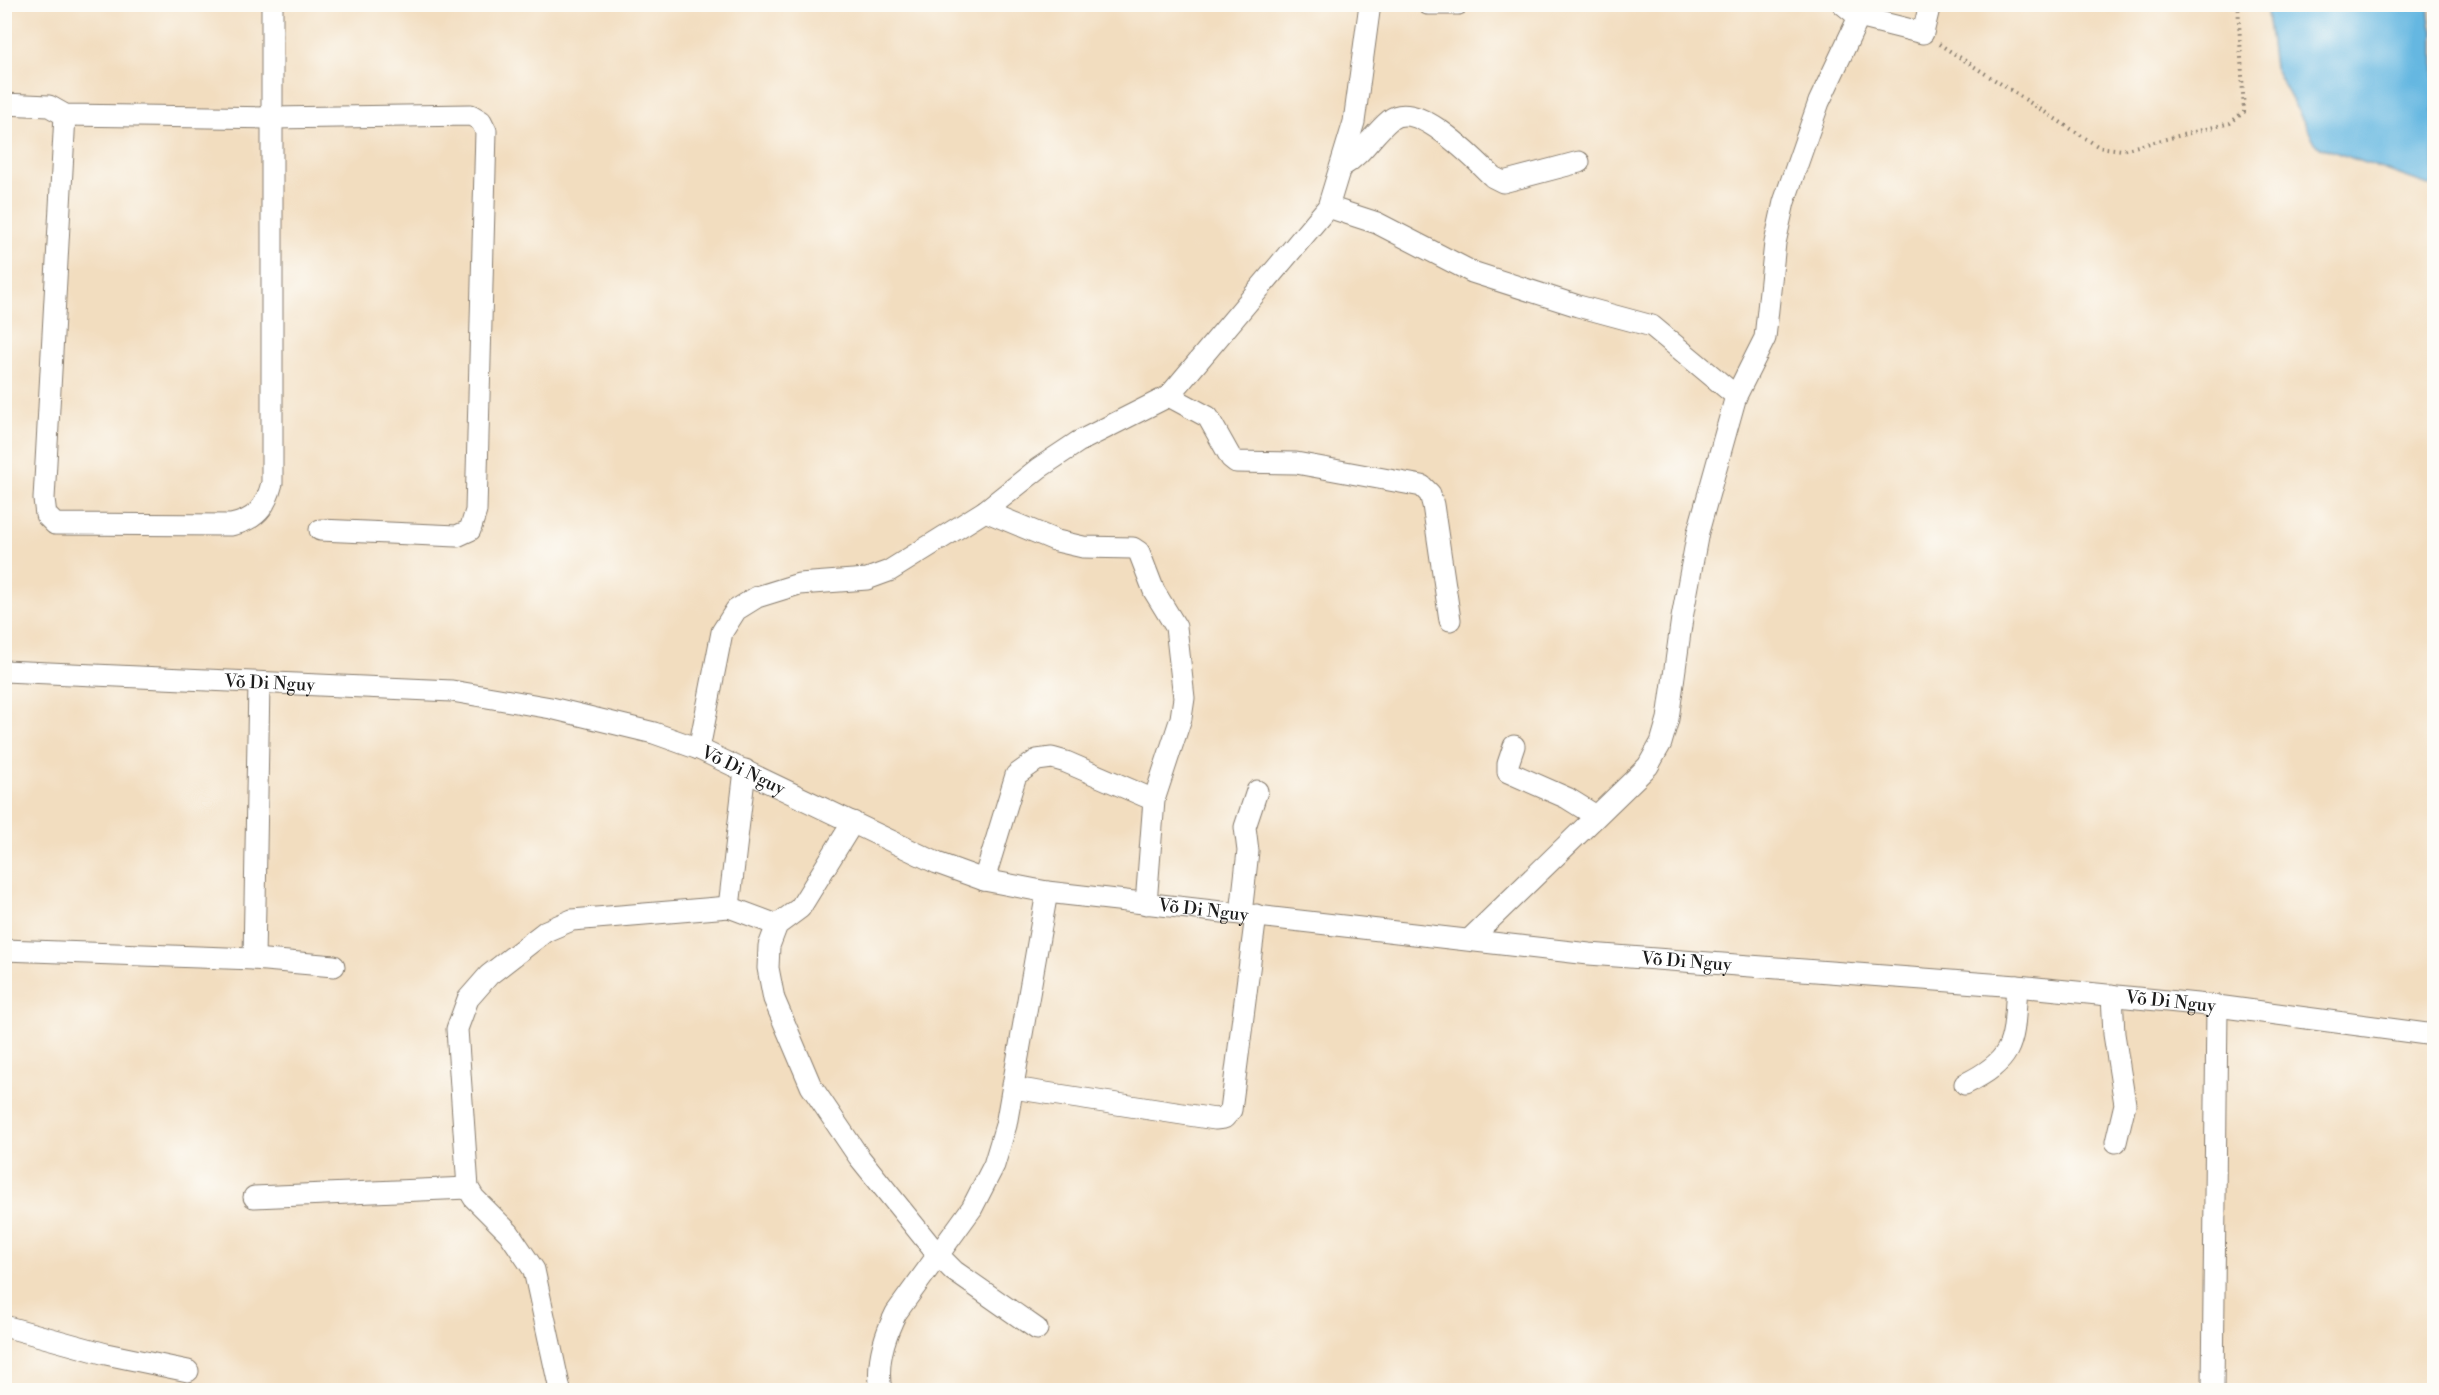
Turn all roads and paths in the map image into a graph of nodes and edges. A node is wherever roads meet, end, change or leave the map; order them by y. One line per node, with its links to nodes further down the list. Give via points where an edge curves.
1 (272, 4): 11 (street)
2 (1370, 4): 13 (street, via 1354,122)
3 (1428, 4): 4 (street)
4 (1458, 4)
5 (1930, 4): 8 (street)
6 (2238, 4): 8 (path, via 2244,112 2230,123 2122,150 2098,147)
7 (1851, 11): 8 (street); 16 (street, via 1836,63 1794,168 1775,243 1765,338)
8 (1923, 33)
9 (4, 105): 10 (street, via 49,106)
10 (65, 115): 11 (street); 11 (street, via 44,499 46,515 55,524 231,525 252,519 264,507 272,483)
11 (272, 118): 18 (street, via 471,115 482,121 486,131 476,511 470,530 457,536)
12 (1579, 162): 13 (street, via 1503,182 1440,130 1404,115 1392,118 1358,156)
13 (1341, 167): 14 (street)
14 (1328, 207): 15 (street); 16 (street, via 1377,223 1472,272 1652,326)
15 (1169, 396): 17 (street, via 1078,442); 19 (street, via 1208,417 1236,462 1296,463 1422,486 1433,505)
16 (1736, 396): 27 (street, via 1691,565 1670,709 1661,743 1648,766)
17 (985, 511): 23 (street, via 879,576 799,584 757,597 736,610 722,632); 26 (street, via 1058,541 1083,547 1127,546 1139,552 1154,591 1176,627 1183,681 1181,718)
18 (320, 530)
19 (1450, 620)
20 (4, 671): 21 (street, Võ Di Nguy)
21 (259, 684): 23 (street, Võ Di Nguy, via 452,691 550,708 654,733); 37 (street)
22 (1514, 746): 27 (street, via 1508,772 1559,794)
23 (699, 749): 24 (street, Võ Di Nguy)
24 (745, 770): 28 (street, Võ Di Nguy); 32 (street)
25 (1257, 791): 33 (street, via 1245,827)
26 (1155, 800): 29 (street, via 1066,762 1052,758 1037,760 1016,775); 31 (street)
27 (1596, 816): 35 (street)
28 (853, 822): 29 (street, Võ Di Nguy, via 936,863); 34 (street, via 800,908)
29 (984, 880): 30 (street, Võ Di Nguy)
30 (1047, 892): 31 (street, Võ Di Nguy); 44 (street)
31 (1146, 904): 33 (street, Võ Di Nguy)
32 (729, 907): 34 (street); 46 (street, via 572,920 546,931 489,975 468,999 458,1029)
33 (1248, 915): 35 (street, Võ Di Nguy); 44 (street, via 1231,1110 1224,1118)
34 (777, 925): 48 (street, via 768,968 774,999 811,1086 859,1157)
35 (1470, 939): 39 (street, Võ Di Nguy, via 1589,954)
36 (4, 950): 37 (street)
37 (255, 960): 38 (street)
38 (334, 966)
39 (2017, 986): 40 (street, Võ Di Nguy); 43 (street, via 2008,1051 1996,1066)
40 (2112, 995): 41 (street, Võ Di Nguy); 45 (street, via 2125,1104)
41 (2217, 1006): 42 (street, Võ Di Nguy); 54 (street)
42 (2434, 1035)
43 (1965, 1083)
44 (1013, 1088): 48 (street, via 1006,1125 987,1181 972,1208)
45 (2116, 1142)
46 (468, 1188): 47 (street); 52 (street, via 509,1233 534,1270)
47 (254, 1197)
48 (936, 1254): 50 (street); 53 (street, via 887,1333 880,1361)
49 (4, 1326): 51 (street)
50 (1037, 1329)
51 (188, 1371)
52 (560, 1390)
53 (880, 1390)
54 (2213, 1390)

